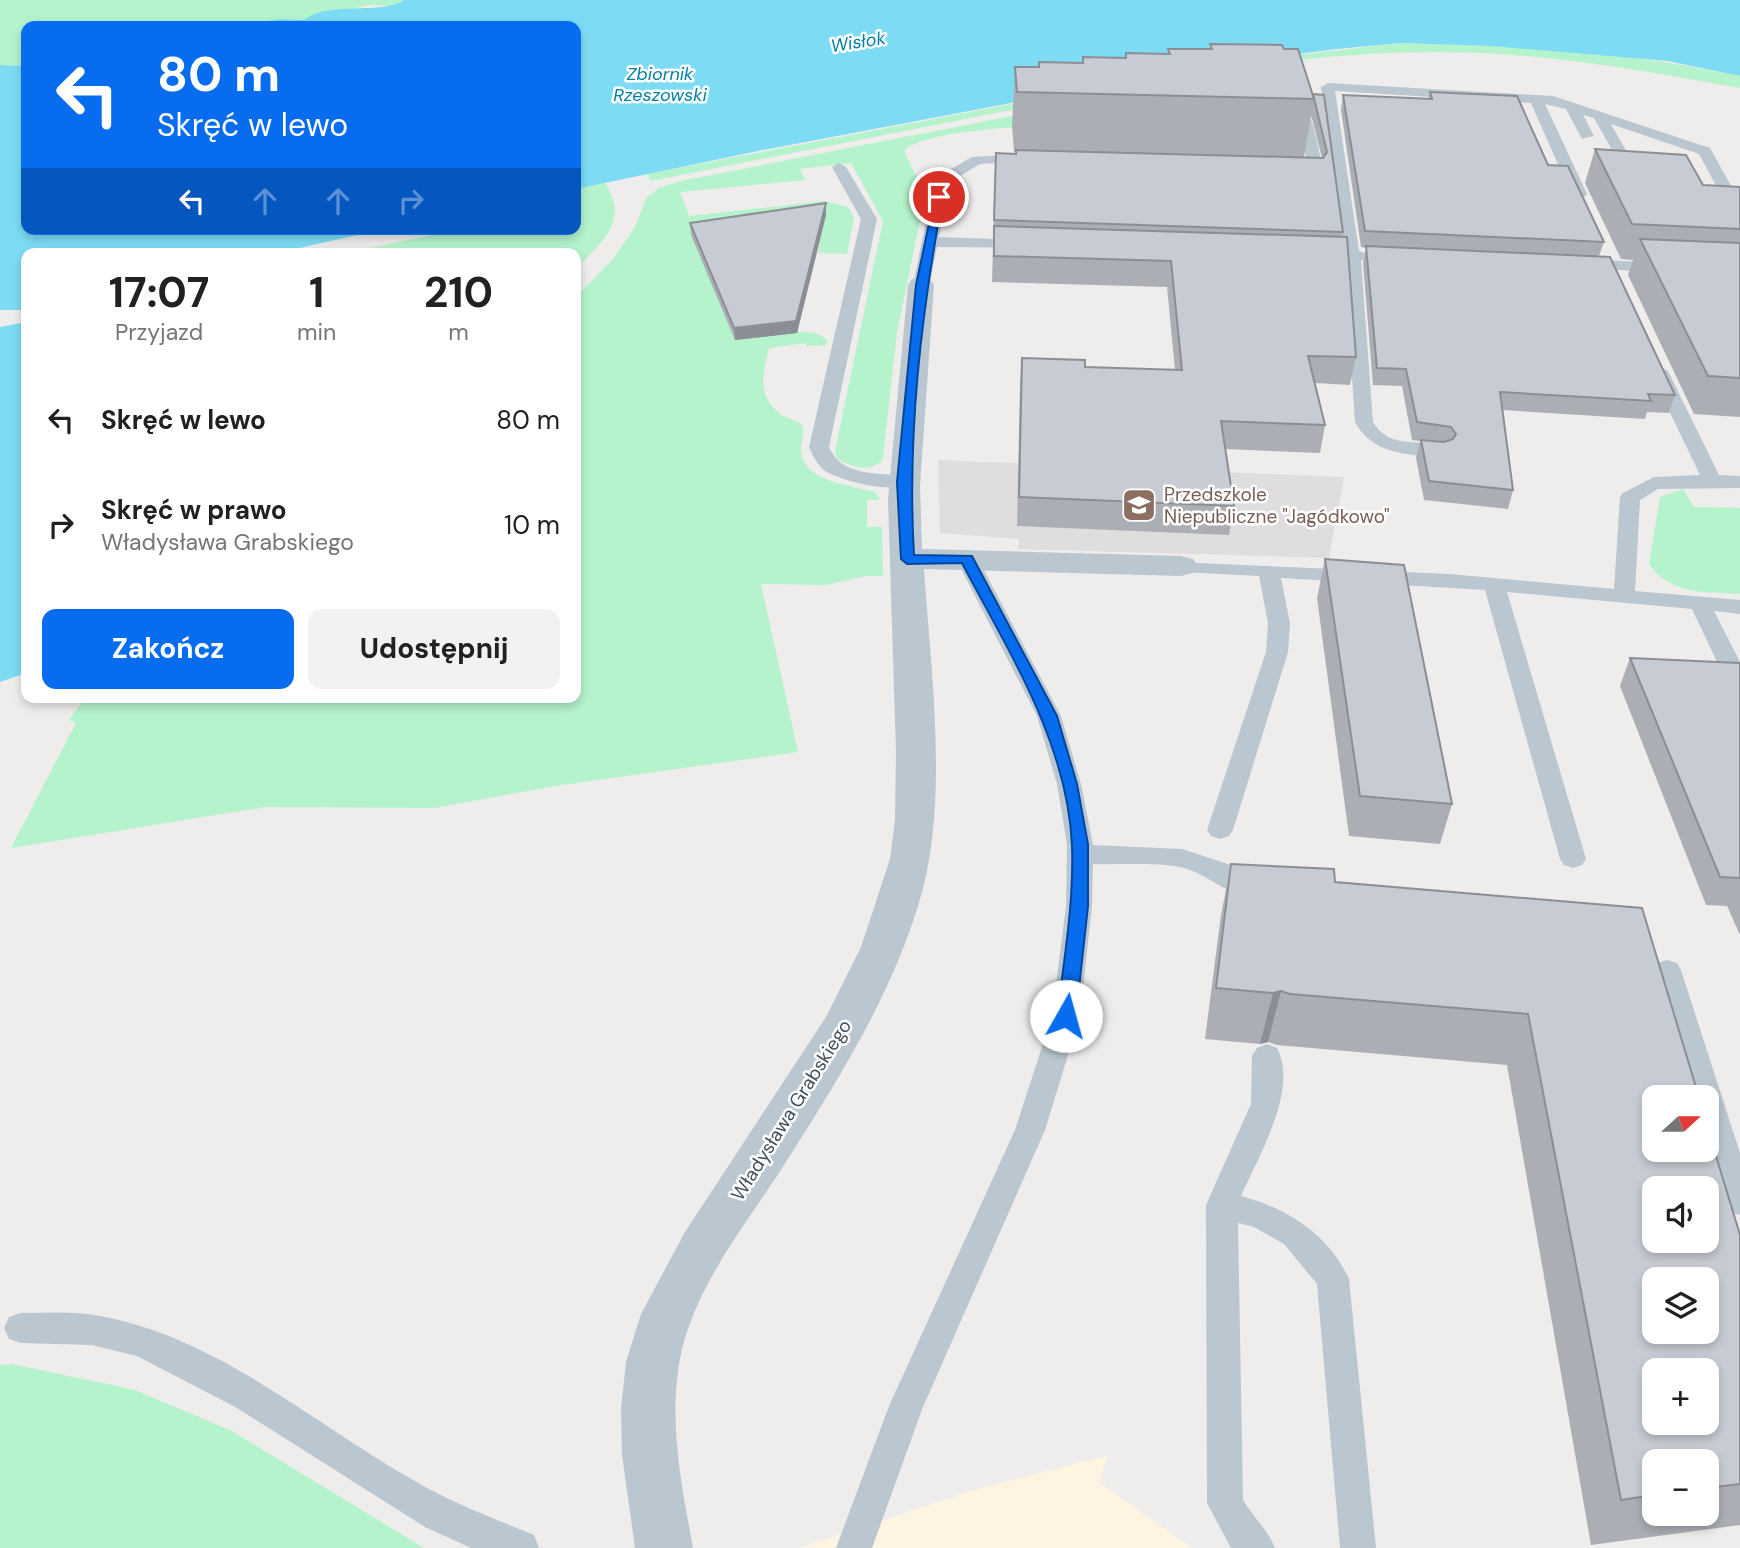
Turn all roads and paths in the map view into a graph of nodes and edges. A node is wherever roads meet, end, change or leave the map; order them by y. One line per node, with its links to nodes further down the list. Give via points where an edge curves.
1 (1536, 99): 3 (lane); 10 (lane); 16 (lane, via 1328,87)
2 (1296, 101): 8 (lane, via 1315,167)
3 (1572, 107): 4 (lane); 5 (lane)
4 (1600, 117): 7 (lane); 11 (lane, via 1705,152)
5 (1587, 136)
6 (1037, 159): 12 (lane, via 977,160 934,184 939,197)
7 (1626, 163)
8 (1273, 166)
9 (839, 167): 26 (lane, via 869,219 819,447 828,464 848,475)
10 (1584, 206)
11 (1740, 216)
12 (930, 242): 14 (lane); 21 (lane)
13 (1600, 242): 19 (lane)
14 (1038, 245)
15 (1297, 253): 16 (lane)
16 (1352, 255): 17 (lane); 24 (lane, via 1364,422 1369,434 1380,443)
17 (1379, 256)
18 (1570, 264): 19 (lane)
19 (1611, 265): 20 (lane); 22 (lane)
20 (1675, 269)
21 (921, 285): 26 (street, Władysława Grabskiego)
22 (1622, 290)
23 (1650, 352): 25 (lane)
24 (1439, 452)
25 (1712, 481): 27 (lane); 33 (lane, via 1654,483 1630,497)
26 (903, 482): 28 (street, Władysława Grabskiego)
27 (1740, 482)
28 (907, 559): 29 (street); 47 (street, Władysława Grabskiego, via 915,739 910,856 896,912 853,1012 684,1278 665,1323 653,1360 647,1447)
29 (967, 559): 30 (street); 38 (lane, via 1049,716 1069,784)
30 (1181, 566): 31 (lane)
31 (1269, 571): 32 (lane); 37 (lane, via 1279,623 1277,652)
32 (1494, 584): 33 (lane); 39 (lane)
33 (1624, 596): 34 (lane)
34 (1700, 604): 35 (lane); 36 (lane)
35 (1740, 607)
36 (1740, 685)
37 (1220, 830)
38 (1079, 854): 40 (lane, via 1182,858 1222,872 1248,890); 48 (lane, via 1079,906 1066,1016 1030,1130 906,1406)
39 (1573, 859)
40 (1275, 892)
41 (1667, 970): 43 (lane)
42 (1266, 1056): 44 (lane, via 1266,1104)
43 (1740, 1202)
44 (1222, 1205): 49 (lane, via 1225,1503 1241,1532); 50 (lane, via 1262,1215 1295,1234 1332,1279)
45 (22, 1328): 46 (lane, via 102,1331 164,1352 283,1415 406,1498 484,1537)
46 (521, 1548)
47 (664, 1548)
48 (854, 1548)
49 (1257, 1548)
50 (1358, 1548)

